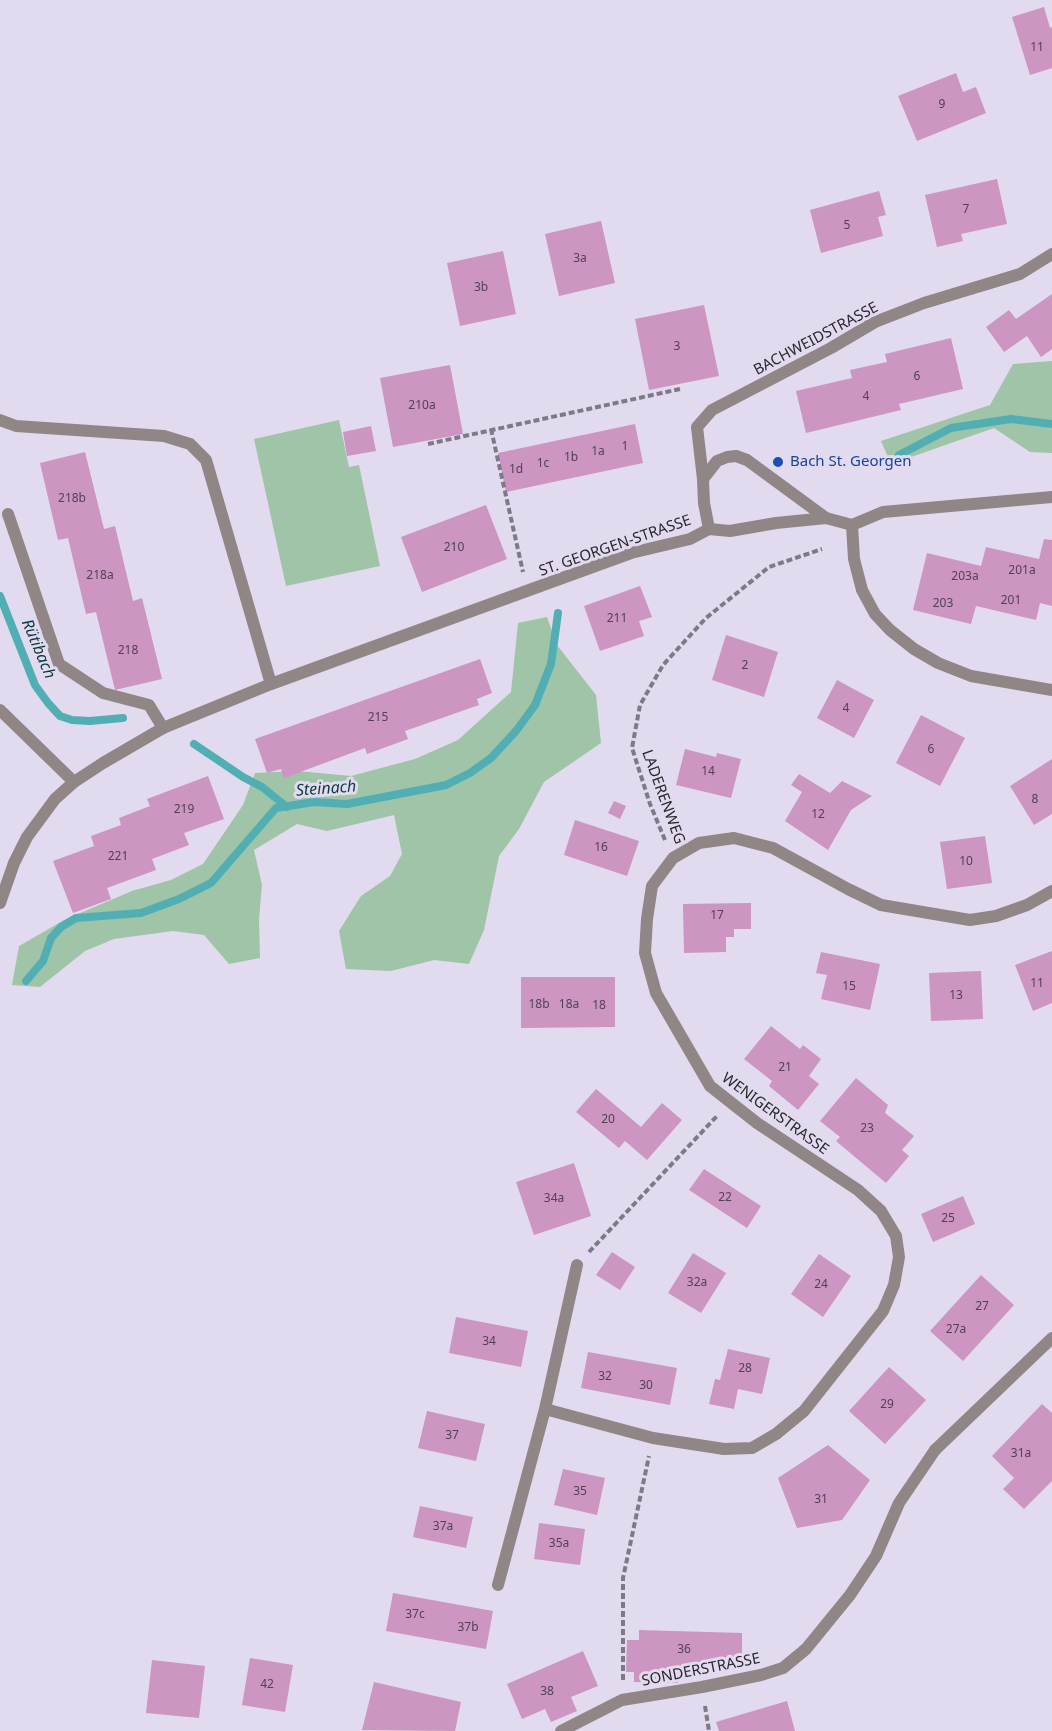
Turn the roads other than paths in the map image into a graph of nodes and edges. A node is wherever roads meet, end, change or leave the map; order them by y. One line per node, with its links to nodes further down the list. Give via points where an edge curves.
1 (1052, 254): 3 (street, BACHWEIDSTRASSE, via 1020,274 875,322 712,410 697,427)
2 (0, 420): 9 (street, via 16,426 164,436 190,444 206,460)
3 (703, 479): 6 (street, via 717,461 736,456); 8 (street, BACHWEIDSTRASSE)
4 (1052, 497): 7 (street, via 883,512)
5 (8, 514): 12 (street, via 59,664 103,693 149,705)
6 (826, 518): 7 (street, ST. GEORGEN-STRASSE); 8 (street, ST. GEORGEN-STRASSE, via 730,531)
7 (852, 525): 10 (street, via 854,559 862,590 875,614 890,630 938,663 970,676)
8 (709, 529): 9 (street, ST. GEORGEN-STRASSE, via 690,539 631,553)
9 (271, 684): 12 (street, ST. GEORGEN-STRASSE)
10 (1052, 690)
11 (0, 710): 13 (street)
12 (163, 728): 13 (street, ST. GEORGEN-STRASSE)
13 (74, 782): 15 (street, ST. GEORGEN-STRASSE, via 55,799 27,837)
14 (1052, 891): 18 (street, WENIGERSTRASSE, via 996,916 970,920 881,905 774,848 734,838 699,843 673,858 652,886 647,919 645,953 656,993 710,1086 757,1123 858,1190 881,1211 896,1236 899,1257 894,1285 883,1311 804,1411 752,1448 724,1449 652,1438)
15 (0, 903)
16 (577, 1265): 18 (street)
17 (1052, 1338): 20 (street, SONDERSTRASSE, via 935,1450 899,1503 876,1556 850,1595 806,1649 783,1668 760,1676 622,1700)
18 (545, 1409): 19 (street)
19 (498, 1585)
20 (561, 1731)

